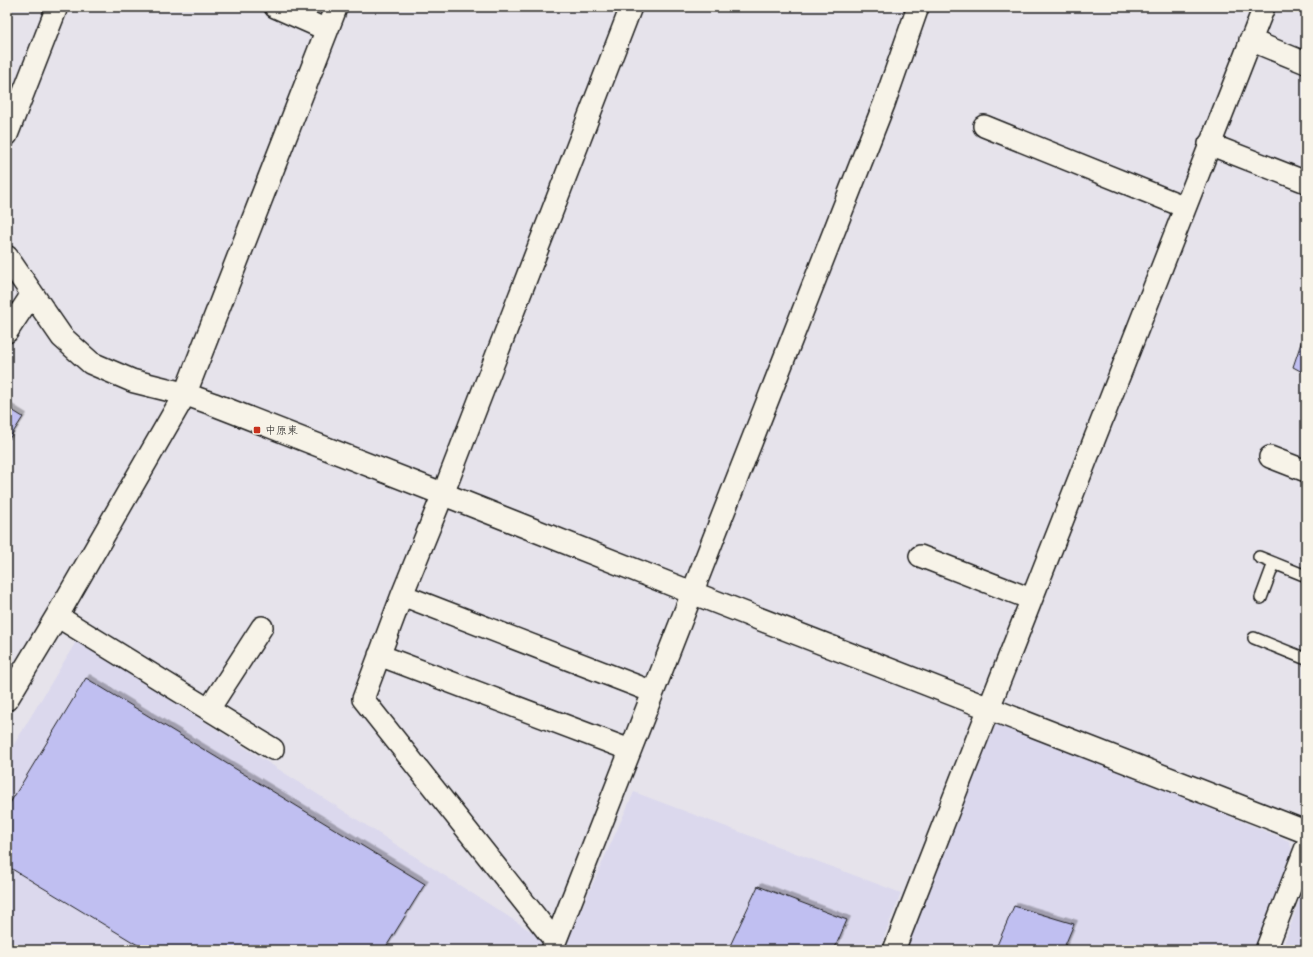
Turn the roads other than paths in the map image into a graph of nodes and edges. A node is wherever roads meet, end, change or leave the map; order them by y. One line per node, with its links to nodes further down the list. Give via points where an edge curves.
1 (57, 7): 11 (street)
2 (275, 7): 7 (street)
3 (336, 7): 7 (street)
4 (631, 7): 21 (street)
5 (918, 7): 26 (street, via 884,104)
6 (1264, 7): 8 (street)
7 (327, 30): 18 (street)
8 (1250, 40): 9 (street); 12 (street)
9 (1306, 63)
10 (984, 126): 14 (street)
11 (7, 135)
12 (1209, 144): 13 (street); 14 (street)
13 (1306, 182)
14 (1185, 207): 29 (street)
15 (7, 257): 16 (street)
16 (32, 294): 17 (street); 18 (street, via 62,337 91,363 133,381)
17 (7, 332)
18 (185, 394): 21 (street); 30 (street)
19 (1270, 457): 20 (street)
20 (1306, 471)
21 (443, 494): 26 (street); 27 (street)
22 (920, 556): 29 (street)
23 (1259, 557): 24 (lane)
24 (1274, 563): 25 (lane); 28 (lane)
25 (1306, 576)
26 (693, 593): 35 (street); 38 (street)
27 (402, 595): 33 (street); 35 (street)
28 (1261, 598)
29 (1031, 599): 38 (street)
30 (57, 616): 36 (street); 37 (street)
31 (262, 627): 37 (street)
32 (1254, 638): 34 (lane)
33 (380, 655): 40 (street); 43 (street, via 363,699)
34 (1306, 659)
35 (653, 692): 40 (street)
36 (7, 698)
37 (209, 708): 39 (street)
38 (988, 709): 41 (street); 44 (street)
39 (273, 749)
40 (630, 750): 43 (street)
41 (1306, 832)
42 (1306, 847): 45 (street)
43 (553, 945)
44 (894, 950)
45 (1266, 950)

